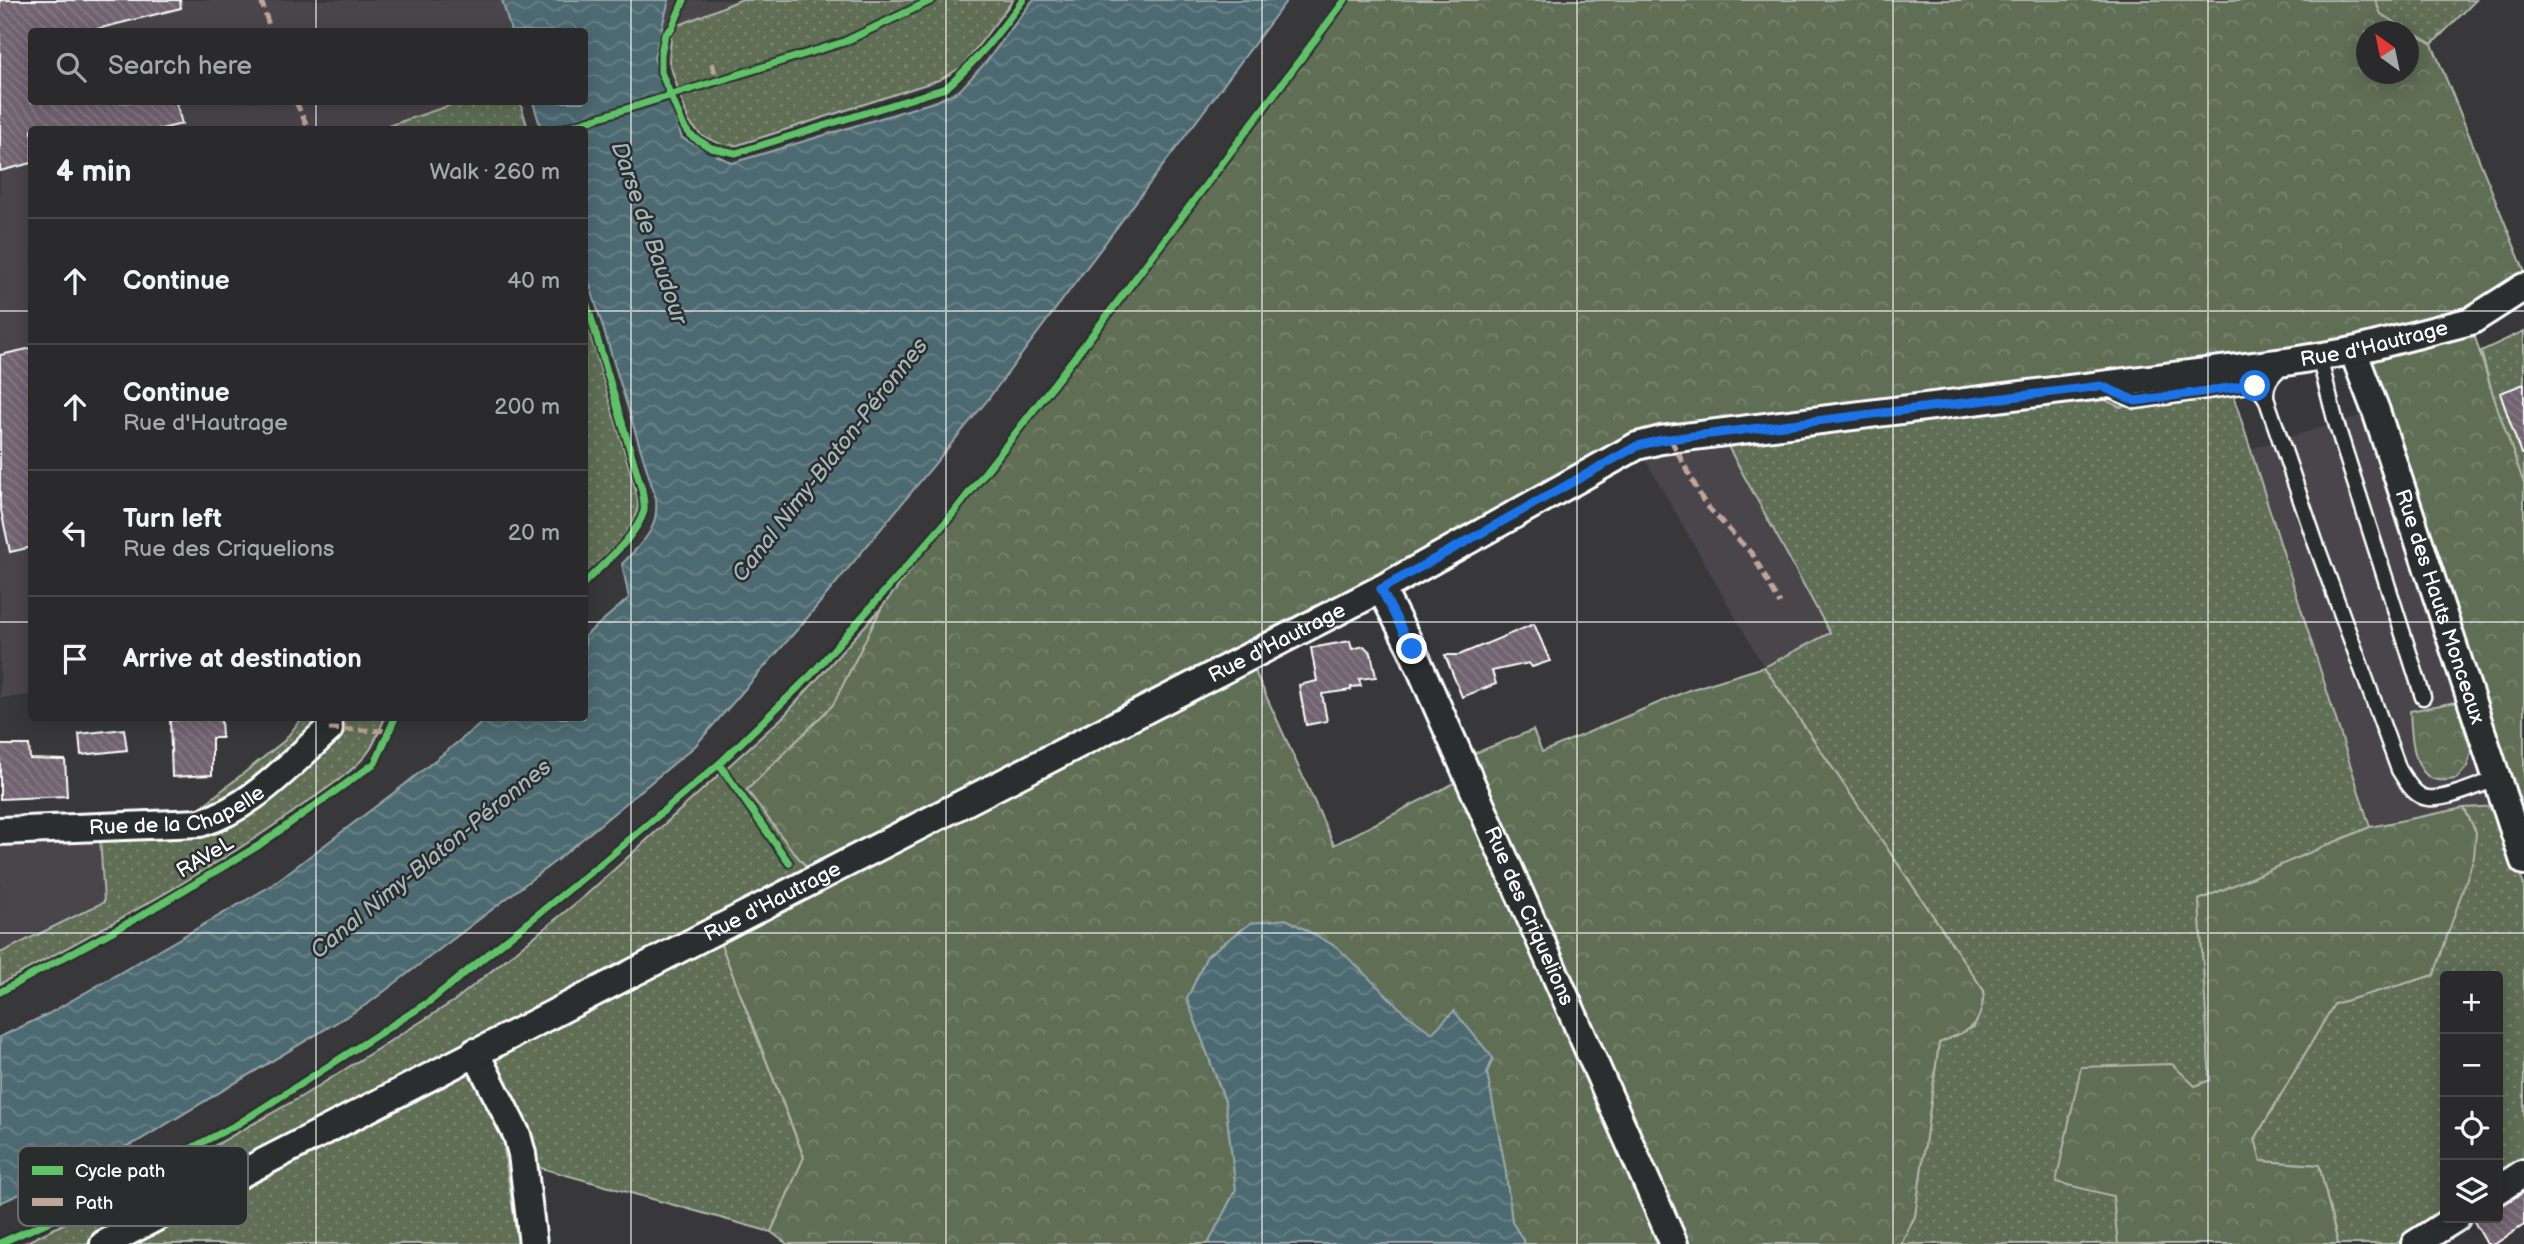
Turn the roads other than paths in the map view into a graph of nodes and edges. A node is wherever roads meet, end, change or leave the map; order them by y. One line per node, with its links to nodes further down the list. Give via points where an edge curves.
1 (2524, 287): 2 (street, Rue d'Hautrage, via 2471,321)
2 (2353, 351): 3 (street, Rue d'Hautrage); 10 (street, Rue des Hauts Monceaux)
3 (2319, 357): 4 (street, Rue d'Hautrage); 8 (lane)
4 (2286, 362): 5 (street, Rue d'Hautrage); 6 (lane, via 2269,379)
5 (2101, 386): 6 (lane, via 2136,401 2249,385); 7 (street, Rue d'Hautrage, via 1637,446)
6 (2266, 398): 10 (lane, via 2399,770 2415,792 2430,799)
7 (1381, 589): 13 (street, Rue d'Hautrage); 21 (street, Rue des Criquelions, via 1412,649)
8 (2423, 697)
9 (329, 729): 11 (street, Rue de la Chapelle, via 257,793 215,819)
10 (2496, 779): 12 (street, Rue des Hauts Monceaux)
11 (0, 831)
12 (2524, 861)
13 (475, 1052): 14 (street, Rue d'Hautrage); 20 (street, via 517,1135)
14 (248, 1169)
15 (2524, 1173): 16 (street)
16 (2503, 1187)
17 (2448, 1223): 22 (street)
18 (139, 1226): 19 (street, Rue d'Hautrage)
19 (104, 1244)
20 (533, 1244)
21 (1674, 1244)
22 (2415, 1244)

